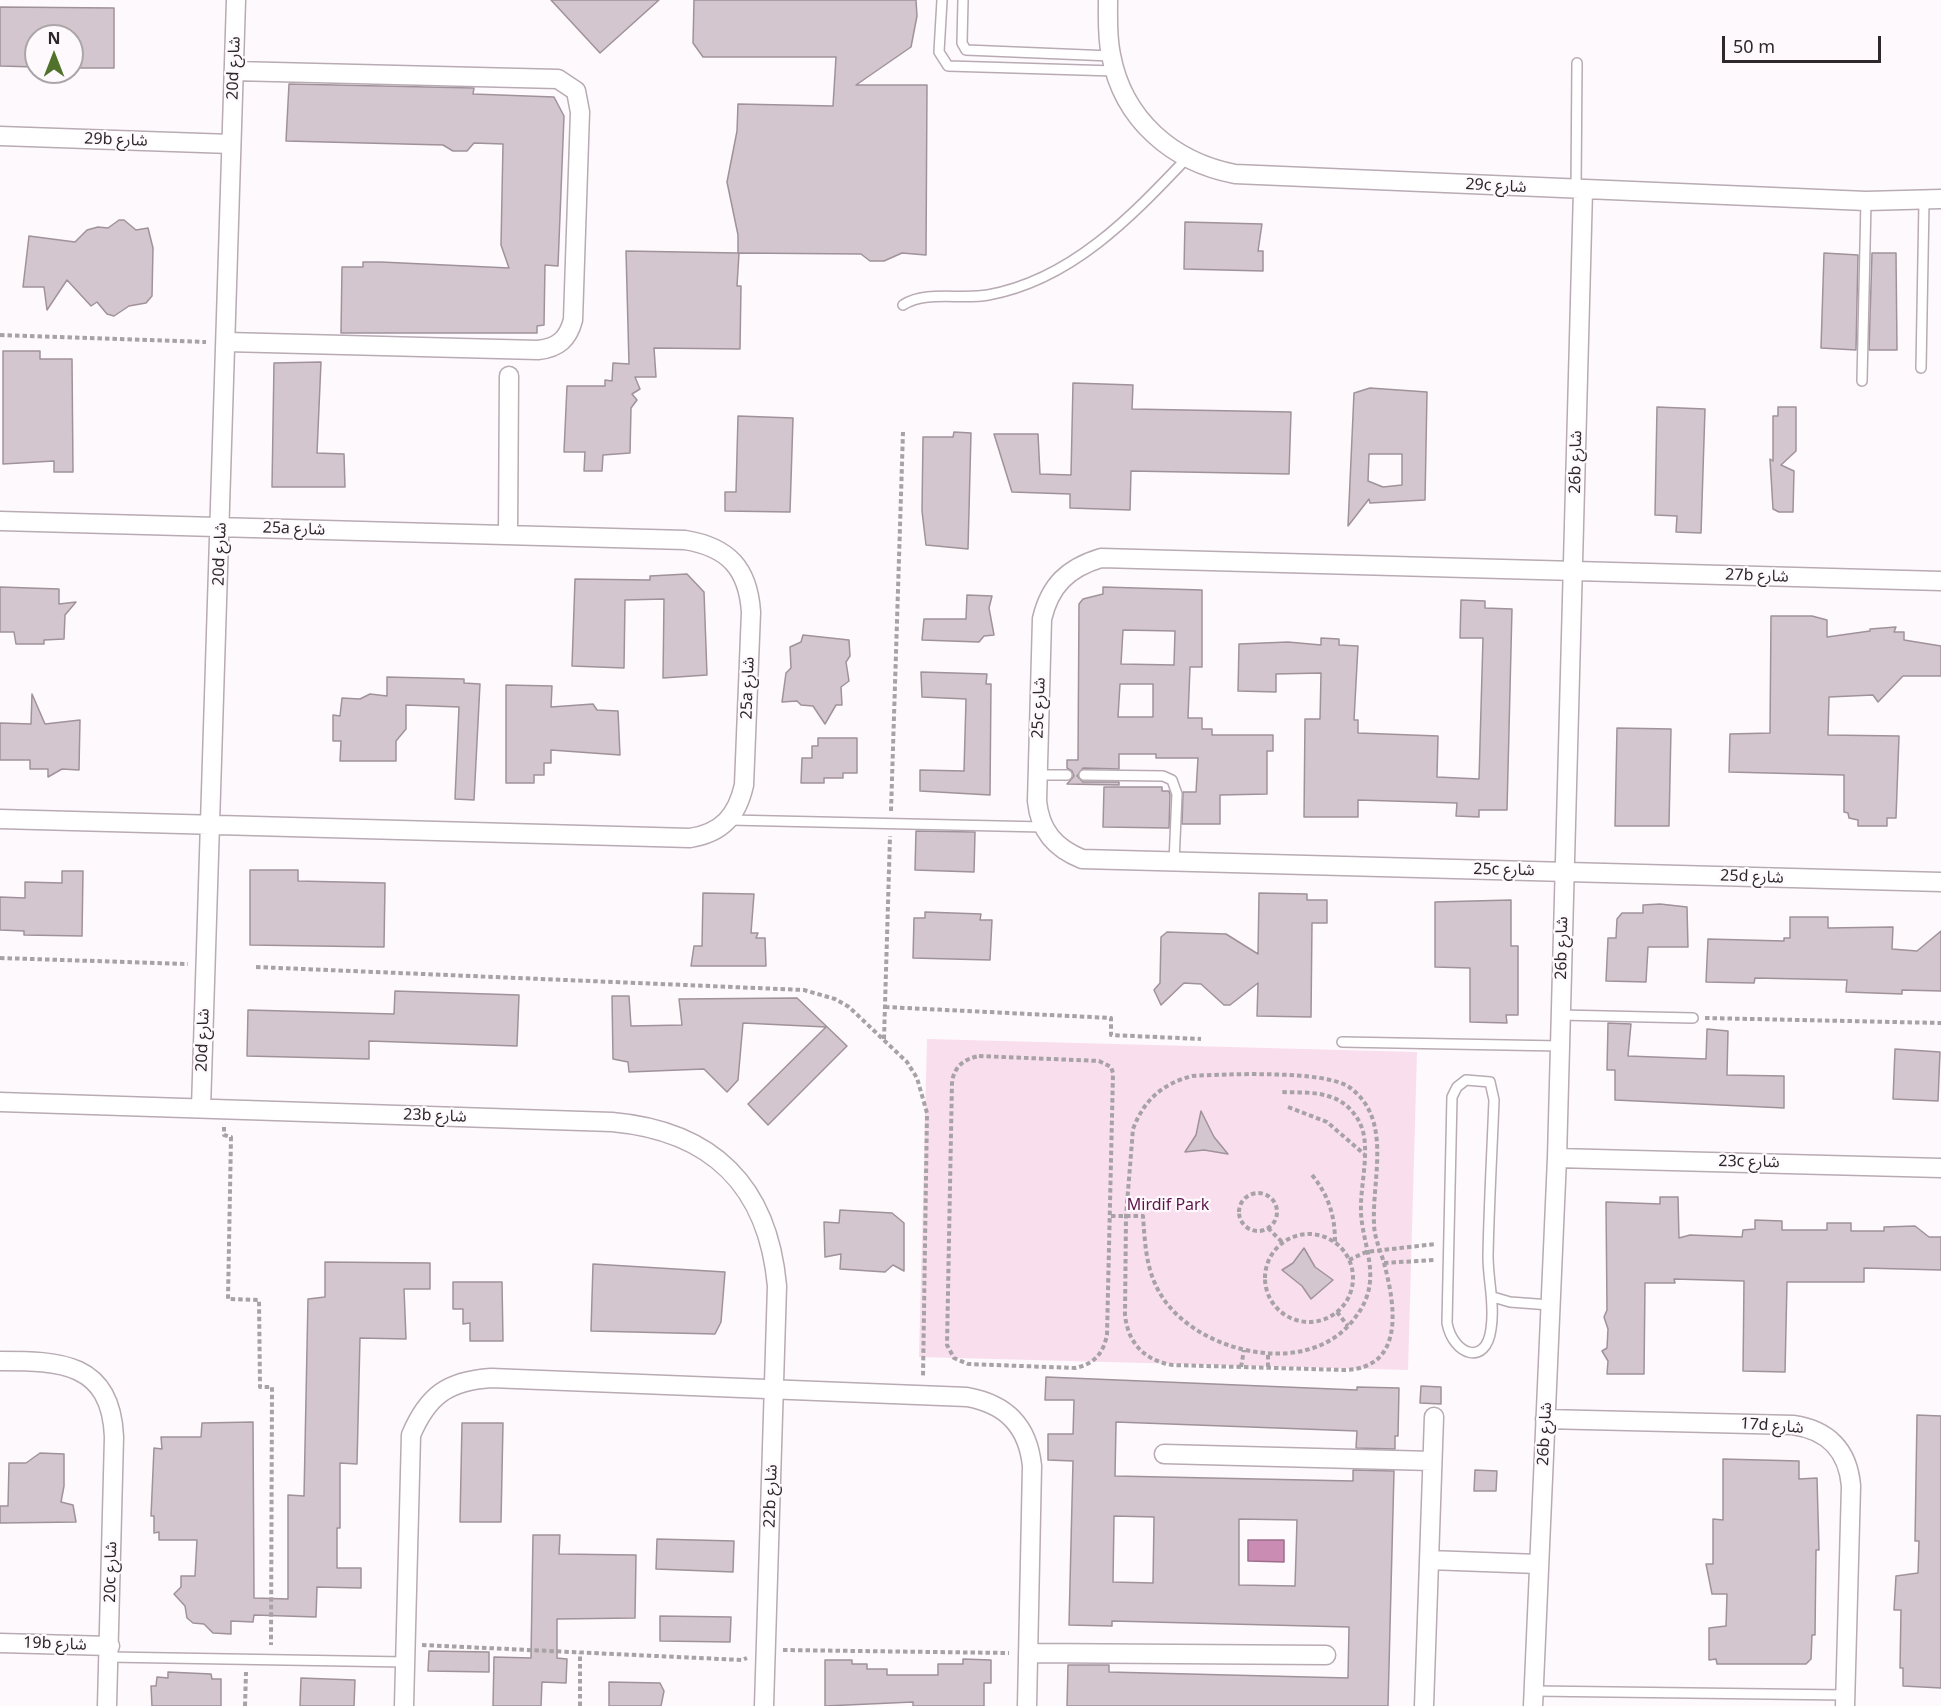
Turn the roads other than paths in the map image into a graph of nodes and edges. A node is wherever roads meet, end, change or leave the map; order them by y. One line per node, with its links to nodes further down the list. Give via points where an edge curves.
1 (236, 0): 7 (street, 20d شارع)
2 (942, 0): 6 (lane, via 939,52 948,66)
3 (963, 0): 6 (lane, via 962,43 966,50)
4 (1108, 0): 6 (street)
5 (1577, 63): 11 (lane)
6 (1113, 64): 10 (street, 29c شارع, via 1135,113 1149,131)
7 (234, 71): 9 (street, 20d شارع); 15 (street, via 558,79 576,91 580,112 573,320 557,345 538,350)
8 (0, 136): 9 (street, 29b شارع)
9 (231, 144): 15 (street, 20d شارع)
10 (1186, 159): 11 (street, 29c شارع, via 1235,174); 14 (lane, via 1130,218 1102,241 1040,278 990,295 921,297)
11 (1579, 189): 13 (street, 29c شارع); 22 (street, 26b شارع)
12 (1932, 200): 13 (street, 29c شارع); 16 (lane)
13 (1866, 201): 18 (lane)
14 (903, 305)
15 (226, 342): 20 (street, 20d شارع)
16 (1921, 368)
17 (509, 376): 21 (street)
18 (1862, 381)
19 (0, 521): 20 (street, 25a شارع)
20 (220, 526): 21 (street, 25a شارع); 29 (street, 20d شارع)
21 (508, 535): 28 (street, 25a شارع, via 685,540 720,550 733,562 744,577 751,612 744,785 740,804)
22 (1573, 571): 23 (street, 27b شارع); 24 (street, 25c شارع, via 1119,558 1083,563 1055,585 1042,619); 32 (street, 26b شارع)
23 (1941, 581)
24 (1037, 775): 25 (lane); 30 (street, 25c شارع)
25 (1067, 775)
26 (1084, 775): 31 (lane, via 1163,776 1173,780 1177,794)
27 (0, 819): 29 (street)
28 (730, 819): 29 (street, via 718,829 690,838); 30 (lane)
29 (210, 824): 39 (street, 20d شارع)
30 (1043, 827): 31 (street, 25c شارع, via 1052,841 1082,859)
31 (1174, 862): 32 (street, 25c شارع)
32 (1563, 872): 33 (street, 25d شارع); 34 (street, 26b شارع)
33 (1941, 882)
34 (1560, 1015): 35 (lane); 37 (street, 26b شارع)
35 (1693, 1017)
36 (1342, 1042): 37 (lane)
37 (1560, 1046): 40 (street, 26b شارع)
38 (0, 1102): 39 (street, 23b شارع)
39 (201, 1108): 42 (street, 23b شارع, via 612,1122 645,1125 676,1134 713,1156 750,1195 765,1223 774,1254)
40 (1557, 1158): 41 (street, 23c شارع); 44 (street, 26b شارع)
41 (1941, 1168)
42 (777, 1286): 46 (street, 22b شارع)
43 (1493, 1297): 43 (lane, via 1488,1258 1494,1100 1490,1082 1466,1080 1452,1096 1447,1259 1447,1323 1453,1343 1460,1350 1482,1350 1489,1342); 44 (lane)
44 (1550, 1305): 48 (street, 26b شارع)
45 (0, 1360): 54 (street, 20c شارع, via 60,1363 89,1378 109,1405 114,1437)
46 (774, 1391): 55 (street, via 491,1378 450,1386 432,1398 411,1435); 56 (street, via 984,1400 1013,1418 1024,1432 1032,1466); 62 (street, 22b شارع)
47 (1434, 1417): 50 (street)
48 (1545, 1419): 52 (street, 26b شارع); 59 (street, 17d شارع, via 1793,1425 1808,1427 1835,1443 1844,1456 1851,1486)
49 (1164, 1454): 50 (street)
50 (1432, 1461): 51 (street)
51 (1429, 1560): 52 (street); 64 (street)
52 (1539, 1564): 58 (street, 26b شارع)
53 (0, 1643): 54 (street, 19b شارع)
54 (110, 1651): 55 (lane, via 271,1660); 60 (street, 20c شارع)
55 (405, 1653): 61 (street)
56 (1028, 1653): 57 (street); 63 (street)
57 (1326, 1655)
58 (1533, 1699): 59 (lane)
59 (1845, 1701)
60 (107, 1706)
61 (404, 1706)
62 (764, 1706)
63 (1027, 1706)
64 (1424, 1706)

